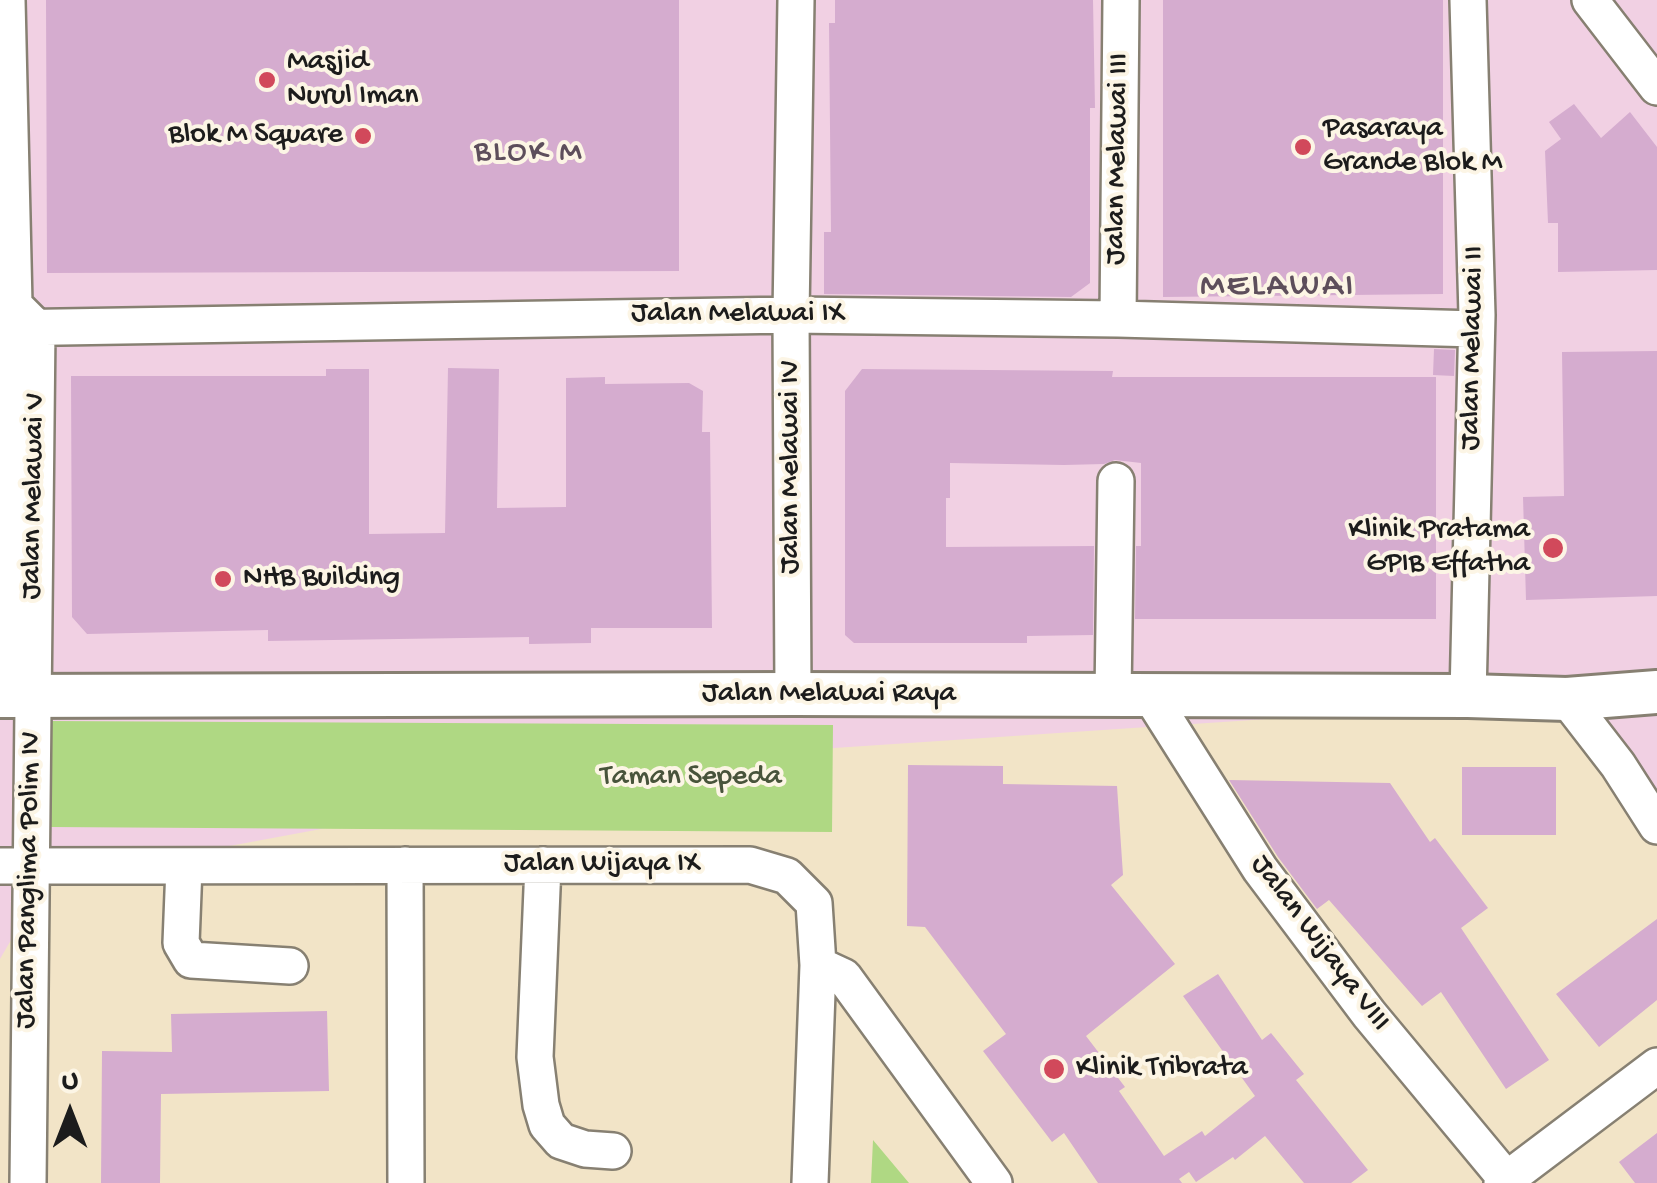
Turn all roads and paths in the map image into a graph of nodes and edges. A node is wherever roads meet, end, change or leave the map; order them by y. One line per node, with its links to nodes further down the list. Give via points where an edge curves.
1 (7, 0): 9 (street, Jalan Melawai V)
2 (796, 0): 7 (street, Jalan Melawai IV)
3 (1121, 0): 8 (street, Jalan Melawai III)
4 (1468, 0): 10 (street, Jalan Melawai II)
5 (1590, 0): 6 (street)
6 (1657, 87)
7 (791, 314): 8 (street, Jalan Melawai IX); 9 (street, Jalan Melawai IX); 13 (street, Jalan Melawai IV)
8 (1118, 319): 10 (street, Jalan Melawai IX)
9 (15, 322): 14 (street, Jalan Melawai V)
10 (1476, 330): 16 (street, Jalan Melawai II)
11 (1116, 481): 15 (street)
12 (1657, 692): 17 (main road, Jalan Melawai Raya)
13 (792, 694): 14 (main road, Jalan Melawai Raya); 15 (main road, Jalan Melawai Raya)
14 (12, 696): 21 (street, Jalan Panglima Polim IV)
15 (1131, 696): 16 (main road, Jalan Melawai Raya); 28 (street, Jalan Wijaya VIII, via 1369,1014)
16 (1468, 696): 17 (main road, Jalan Melawai Raya)
17 (1567, 699): 18 (street)
18 (1657, 826)
19 (405, 865): 20 (street, Jalan Wijaya IX); 22 (street, Jalan Wijaya IX); 30 (street)
20 (542, 865): 23 (street, Jalan Wijaya IX, via 750,866 787,876 814,903); 27 (street, via 535,1057 541,1105 561,1141)
21 (15, 866): 22 (street, Jalan Wijaya IX); 25 (street, Jalan Panglima Polim IV)
22 (184, 866): 24 (street, via 181,943 191,960)
23 (818, 964): 31 (street, Jalan Wijaya IX); 32 (street, via 844,977)
24 (290, 966)
25 (14, 1041): 29 (street, Jalan Panglima Polim IV)
26 (1657, 1066): 28 (street)
27 (613, 1151)
28 (1504, 1181)
29 (28, 1183)
30 (406, 1183)
31 (810, 1183)
32 (994, 1183)

